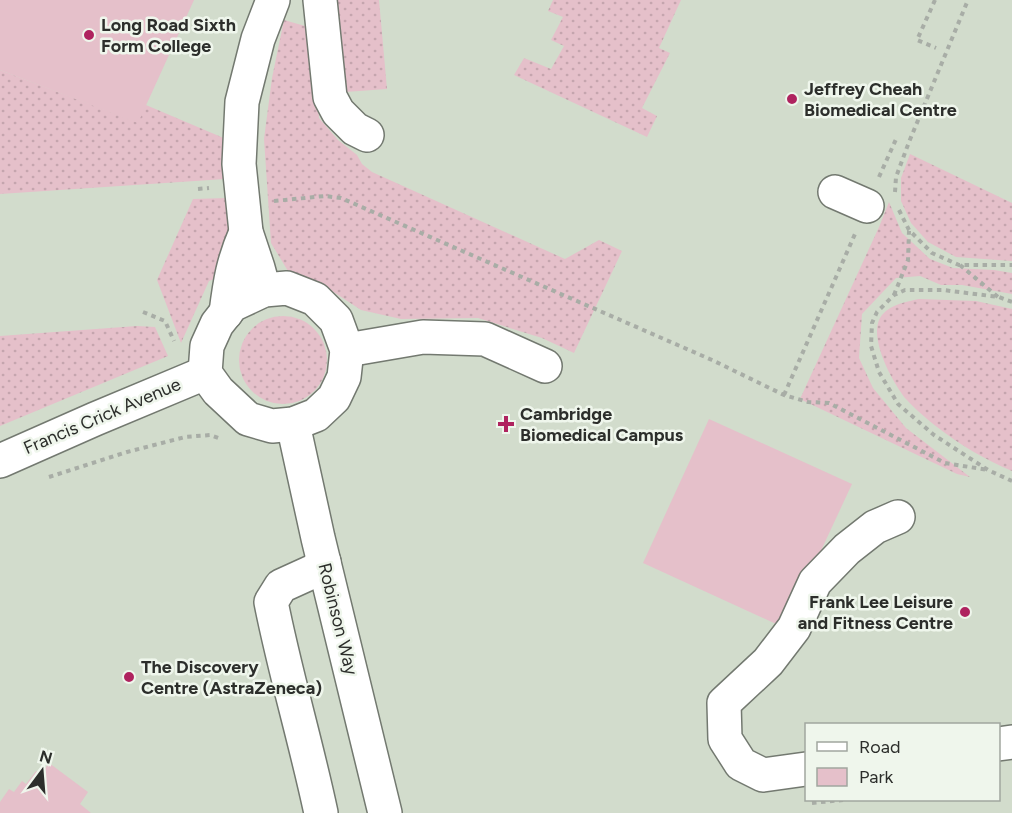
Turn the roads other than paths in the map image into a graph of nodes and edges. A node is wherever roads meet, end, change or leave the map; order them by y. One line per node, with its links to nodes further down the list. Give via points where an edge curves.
1 (273, 0): 6 (street, via 258,39 242,102 239,164)
2 (320, 0): 3 (street, via 330,97 338,112)
3 (367, 135)
4 (835, 192): 5 (street)
5 (886, 200)
6 (246, 232): 7 (street); 8 (street, via 232,267)
7 (264, 290): 8 (street, via 232,305); 9 (street, via 287,288 315,299 336,320)
8 (226, 313): 11 (street, via 207,346)
9 (346, 350): 10 (street, via 423,337 485,339); 12 (street, via 344,377 334,398 316,415)
10 (545, 366)
11 (205, 373): 12 (street, via 248,419 272,426); 13 (street, Francis Crick Avenue)
12 (293, 424): 15 (street, Robinson Way)
13 (0, 461)
14 (898, 517): 16 (street, via 875,527 814,582 794,628 775,654 724,703 725,739 734,765 763,775)
15 (324, 562): 17 (street, via 281,586 271,602); 18 (street, Robinson Way)
16 (805, 769)
17 (321, 813)
18 (385, 813)

